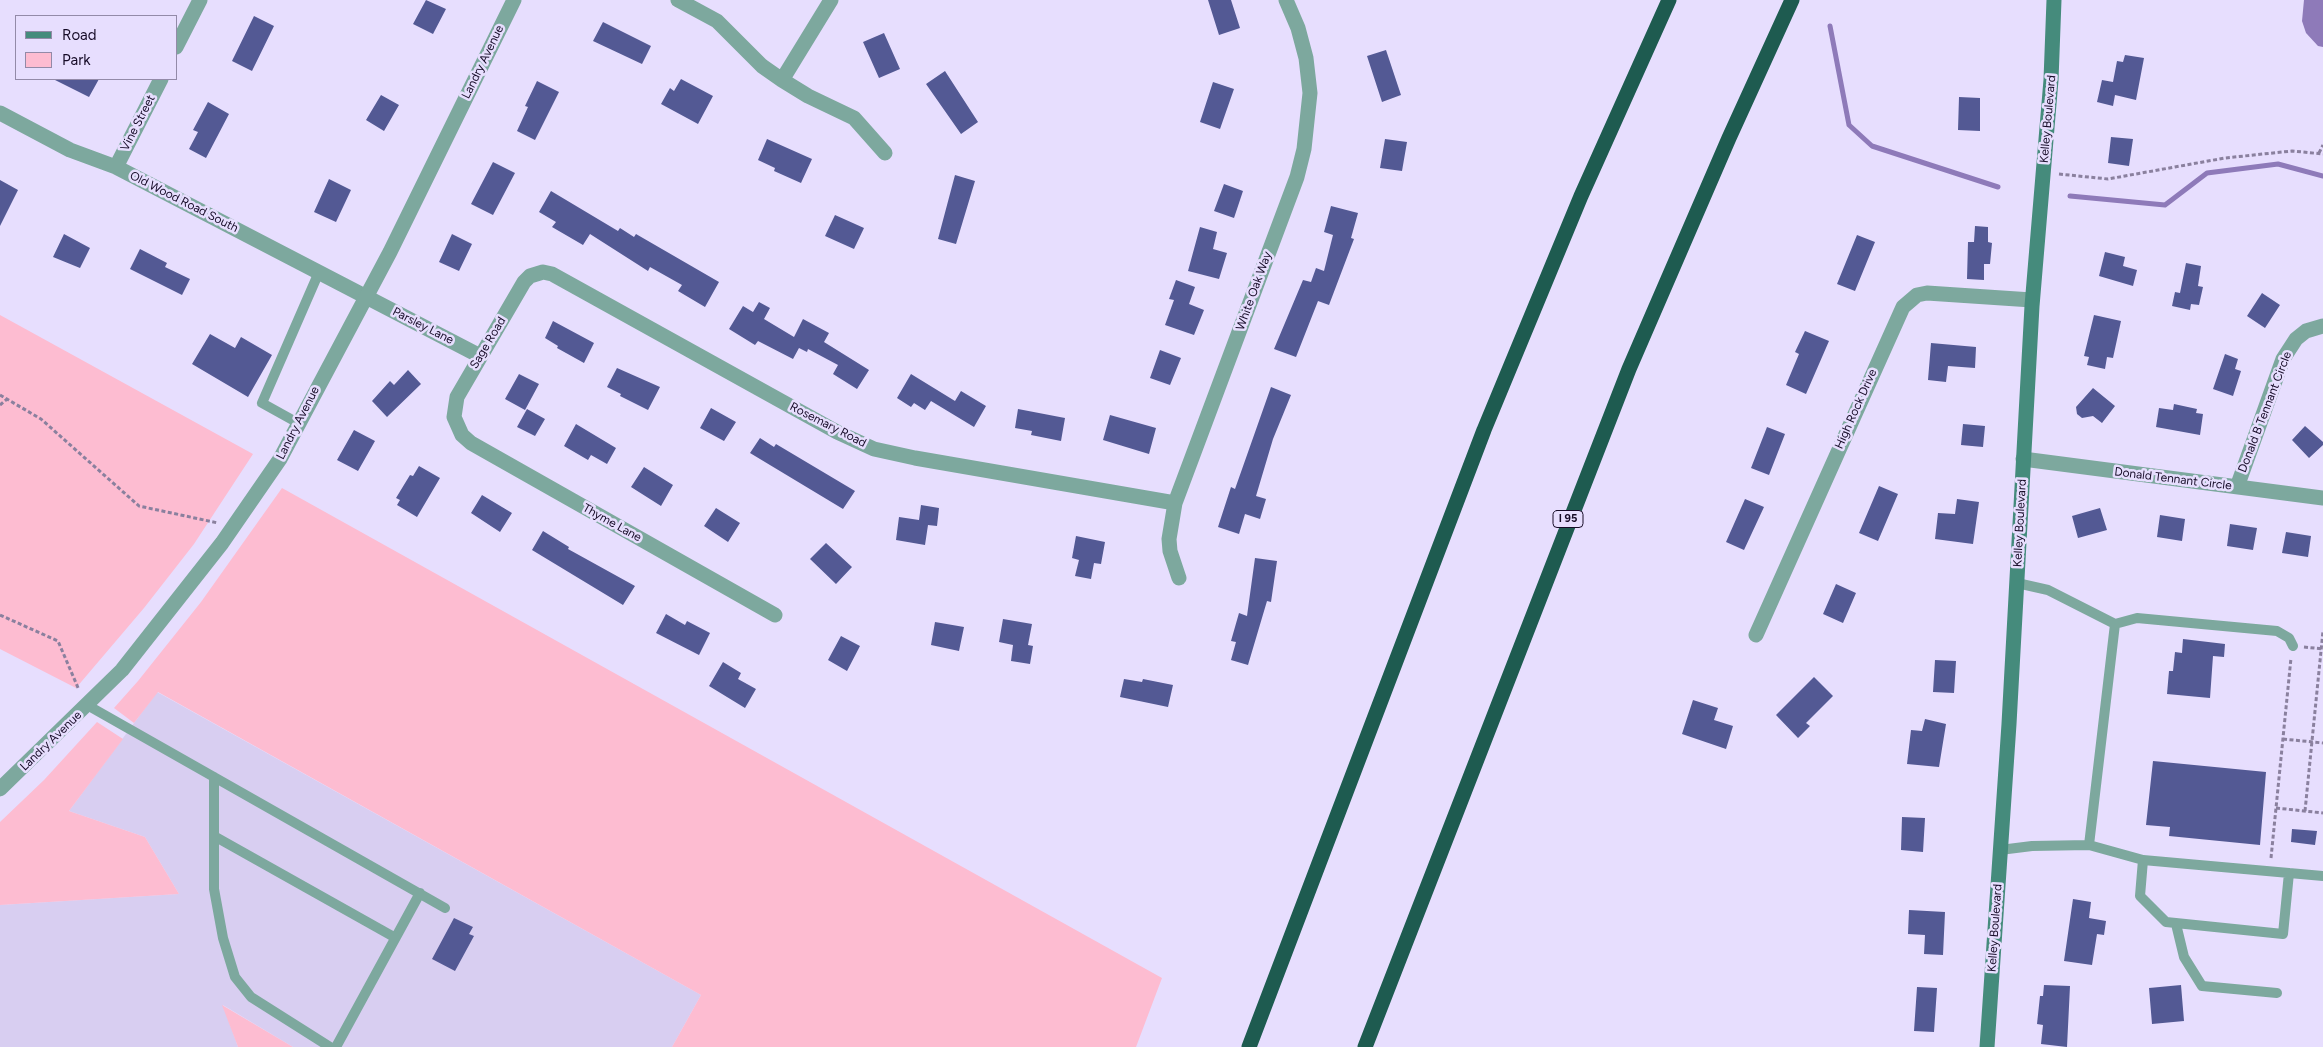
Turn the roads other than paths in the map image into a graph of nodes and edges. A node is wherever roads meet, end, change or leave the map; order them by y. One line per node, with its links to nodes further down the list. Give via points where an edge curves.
1 (200, 0): 9 (street)
2 (514, 0): 17 (street, Landry Avenue)
3 (678, 0): 11 (street, via 717,21 762,66)
4 (831, 0): 11 (street)
5 (1286, 0): 26 (street, White Oak Way, via 1306,58 1310,93 1304,149 1297,177)
6 (1670, 0): 49 (highway, via 1581,196 1494,405)
7 (1792, 0): 50 (highway, I 95, via 1628,369)
8 (2054, 0): 18 (main road, Kelley Boulevard, via 2051,80)
9 (178, 43)
10 (160, 80): 14 (street, Vine Street)
11 (782, 80): 13 (street, via 854,118)
12 (0, 113): 14 (street, Old Wood Road South, via 70,150)
13 (885, 153)
14 (116, 167): 15 (street, Old Wood Road South)
15 (319, 272): 17 (street, Old Wood Road South); 21 (lane, via 262,403)
16 (539, 272): 20 (street, Sage Road, via 524,282); 26 (street, Rosemary Road, via 556,276 837,432 874,449)
17 (365, 296): 20 (street, Parsley Lane); 21 (street, Landry Avenue)
18 (2032, 300): 23 (main road, Kelley Boulevard); 31 (street, High Rock Drive, via 1927,293 1917,295 1903,307)
19 (2323, 326): 24 (street, Donald B Tennant Circle, via 2306,331 2296,339 2284,359)
20 (480, 356): 22 (street, Sage Road, via 457,397)
21 (298, 423): 33 (street, Landry Avenue, via 280,458 234,526 122,670)
22 (456, 423): 29 (street, Thyme Lane, via 462,435 472,443)
23 (2024, 459): 24 (street, Donald Tennant Circle); 28 (main road, Kelley Boulevard)
24 (2237, 487): 25 (street, Donald Tennant Circle)
25 (2323, 498)
26 (1175, 503): 27 (street, White Oak Way, via 1169,539)
27 (1179, 578)
28 (2017, 583): 30 (lane, via 2048,590); 38 (main road, Kelley Boulevard)
29 (775, 615)
30 (2115, 624): 32 (lane, via 2137,618 2277,631 2289,638); 37 (lane)
31 (1756, 635)
32 (2293, 646)
33 (87, 705): 34 (lane); 35 (street, Landry Avenue)
34 (214, 777): 36 (lane); 42 (lane)
35 (0, 789)
36 (214, 836): 45 (lane); 47 (lane, via 214,889 223,938 235,977 251,997)
37 (2089, 845): 38 (lane); 39 (lane)
38 (2000, 850): 51 (main road, Kelley Boulevard)
39 (2143, 860): 40 (lane); 44 (lane, via 2140,896 2166,922)
40 (2289, 873): 41 (lane); 44 (lane, via 2283,934)
41 (2323, 876)
42 (420, 893): 43 (lane); 45 (lane)
43 (446, 908)
44 (2176, 924): 46 (lane, via 2184,957 2202,986)
45 (394, 937): 48 (lane)
46 (2277, 994)
47 (330, 1047)
48 (336, 1047)
49 (1249, 1047)
50 (1365, 1047)
51 (1987, 1047)

